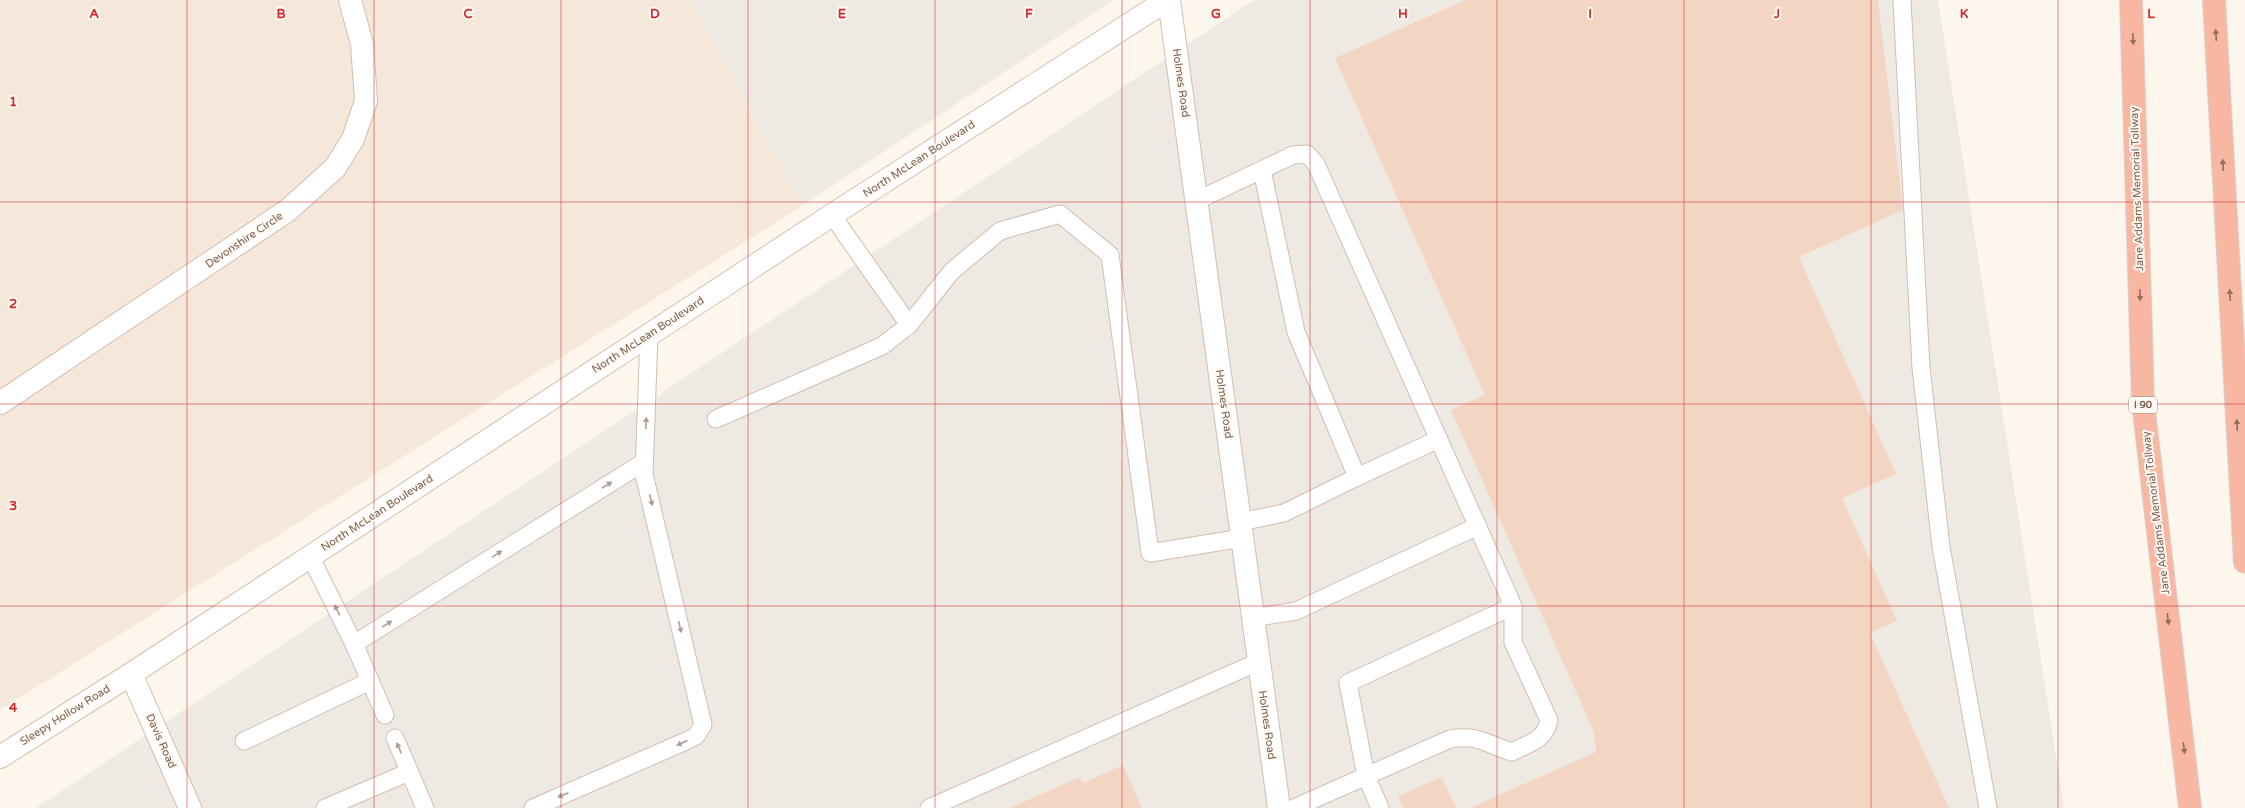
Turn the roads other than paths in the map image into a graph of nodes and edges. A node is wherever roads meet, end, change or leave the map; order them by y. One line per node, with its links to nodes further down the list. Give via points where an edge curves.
1 (350, 0): 11 (street, Devonshire Circle, via 362,44 366,101 353,139 335,168 287,212)
2 (1168, 0): 7 (street, Holmes Road); 8 (street, North McLean Boulevard)
3 (1902, 0): 40 (lane, via 1921,368 1941,548)
4 (2131, 0): 41 (highway, Jane Addams Memorial Tollway / I 90, one-way to 41, via 2143,402)
5 (2214, 0): 19 (highway, one-way to 5)
6 (1262, 170): 7 (lane); 13 (lane, via 1293,155 1307,154 1316,164); 15 (lane, via 1296,332)
7 (1196, 201): 17 (street, Holmes Road)
8 (832, 215): 9 (lane); 10 (street, North McLean Boulevard)
9 (909, 325): 12 (lane, via 882,346); 17 (lane, via 952,271 1000,231 1060,214 1110,255 1150,552)
10 (649, 334): 14 (lane, one-way to 10); 18 (street, North McLean Boulevard)
11 (0, 403)
12 (716, 419)
13 (1439, 439): 15 (lane); 16 (lane)
14 (644, 462): 22 (lane, one-way to 14); 35 (lane, one-way to 35, via 644,474 704,725 696,736 686,741)
15 (1357, 477): 17 (lane, via 1284,513)
16 (1478, 526): 20 (lane); 21 (lane, via 1296,611)
17 (1241, 530): 21 (street, Holmes Road)
18 (310, 556): 22 (lane, one-way to 18); 24 (street, North McLean Boulevard)
19 (2245, 562)
20 (1513, 606): 31 (lane, via 1348,683); 31 (lane, via 1513,642 1548,720 1547,730 1541,738 1512,752 1480,738 1466,736 1450,739)
21 (1252, 618): 23 (street, Holmes Road)
22 (354, 644): 25 (lane)
23 (1258, 662): 36 (lane); 37 (street, Holmes Road)
24 (131, 674): 29 (street, Sleepy Hollow Road); 32 (street, Davis Road)
25 (370, 681): 26 (lane); 28 (lane)
26 (384, 715)
27 (394, 738): 30 (lane, one-way to 27)
28 (244, 741)
29 (0, 757)
30 (409, 772): 33 (lane); 34 (lane)
31 (1366, 776): 38 (lane); 39 (lane)
32 (190, 808)
33 (325, 808)
34 (426, 808)
35 (533, 808)
36 (929, 808)
37 (1279, 808)
38 (1294, 808)
39 (1380, 808)
40 (1988, 808)
41 (2190, 808)

